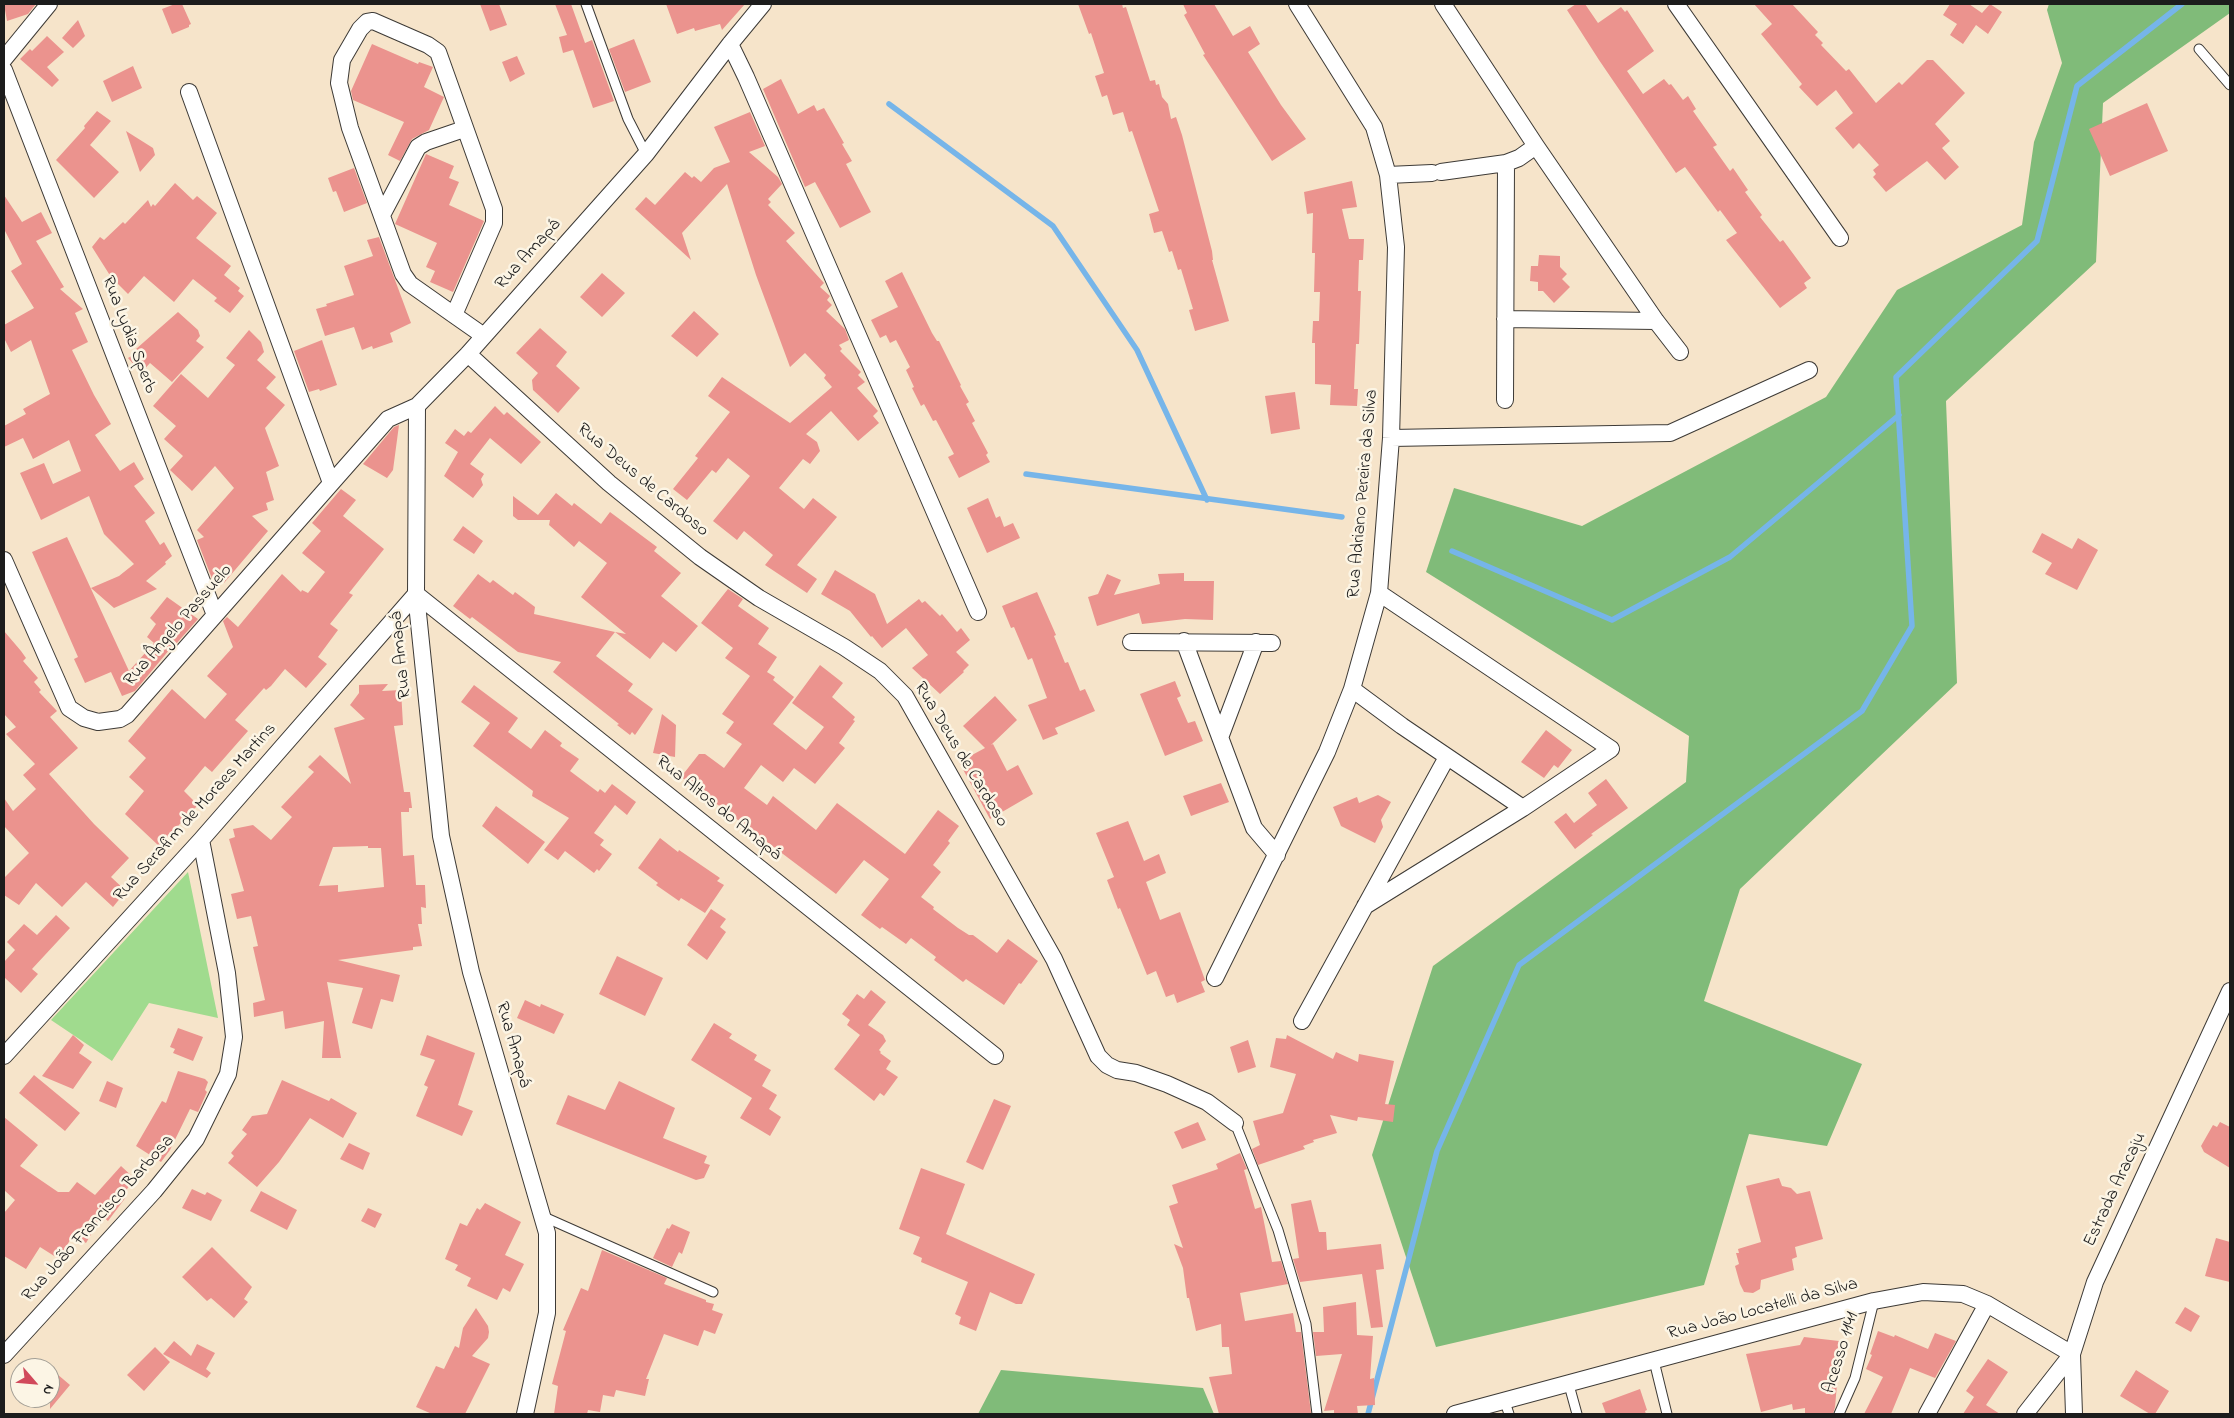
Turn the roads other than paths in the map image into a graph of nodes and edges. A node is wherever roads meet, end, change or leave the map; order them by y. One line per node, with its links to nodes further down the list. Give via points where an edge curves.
1 (49, 4): 9 (street)
2 (586, 4): 15 (lane, via 628,119)
3 (763, 4): 7 (street, Rua Amapá)
4 (1297, 4): 17 (street, Rua Adriano Pereira da Silva, via 1374,127)
5 (1443, 4): 14 (street)
6 (1676, 4): 19 (street)
7 (730, 44): 15 (street, Rua Amapá); 34 (street)
8 (2199, 49): 11 (lane)
9 (4, 58)
10 (4, 70): 35 (street, Rua Lydia Sperb)
11 (2230, 85)
12 (189, 92): 30 (street)
13 (464, 129): 18 (street, via 418,148); 18 (street, via 438,52 373,21 367,22 342,60 339,83 350,128); 20 (street, via 495,216)
14 (1536, 146): 16 (street); 22 (street)
15 (646, 154): 23 (street, Rua Amapá)
16 (1506, 163): 17 (street, via 1437,172); 21 (street)
17 (1388, 174): 29 (street, Rua Adriano Pereira da Silva, via 1396,247)
18 (382, 215): 20 (street, via 403,274 410,284)
19 (1840, 238)
20 (454, 315): 23 (street)
21 (1505, 318): 22 (street); 27 (street)
22 (1656, 321): 24 (street)
23 (484, 336): 25 (street, Rua Amapá)
24 (1680, 352)
25 (468, 354): 28 (street, Rua Amapá); 50 (street, Rua Deus de Cardoso, via 609,483 700,557 759,598 873,666 905,696 1054,959 1098,1056 1117,1070 1167,1084 1206,1102)
26 (1809, 370): 29 (street, via 1670,433)
27 (1505, 400)
28 (417, 406): 30 (street, Rua Ângelo Passuelo, via 388,418); 33 (street, Rua Amapá)
29 (1391, 438): 32 (street, Rua Adriano Pereira da Silva)
30 (331, 483): 35 (street, Rua Ângelo Passuelo)
31 (4, 560): 35 (street, Rua Ângelo Passuelo, via 69,708 98,722 127,715)
32 (1379, 593): 38 (street, Rua Adriano Pereira da Silva); 41 (street, via 1611,749)
33 (416, 594): 42 (street, Rua Serafim de Moraes Martins); 49 (street, Rua Altos do Amapá); 51 (street, Rua Amapá, via 441,836 471,972)
34 (978, 612)
35 (215, 615)
36 (1184, 641): 37 (street); 39 (street); 39 (street, via 1264,642)
37 (1131, 642)
38 (1352, 689): 40 (street); 43 (street, Rua Adriano Pereira da Silva, via 1327,752)
39 (1221, 735): 43 (street, via 1254,828)
40 (1447, 757): 41 (street); 44 (street)
41 (1524, 808): 44 (street)
42 (201, 840): 48 (street, Rua Serafim de Moraes Martins); 56 (street, Rua João Francisco Barbosa, via 227,973 234,1037 228,1074 196,1138 154,1191)
43 (1277, 855): 45 (street, Rua Adriano Pereira da Silva)
44 (1365, 906): 47 (street)
45 (1215, 978)
46 (2230, 991): 55 (street, Estrada Aracaju, via 2095,1282)
47 (1302, 1022)
48 (4, 1056)
49 (995, 1056)
50 (1235, 1123): 61 (lane, via 1278,1230 1306,1324)
51 (541, 1215): 52 (lane); 60 (street, Rua Amapá, via 547,1233 547,1313)
52 (713, 1292)
53 (1874, 1301): 54 (street, Rua João Locatelli da Silva, via 1923,1292 1963,1294); 57 (street, Rua João Locatelli da Silva); 65 (lane, Acesso 1141, via 1855,1378)
54 (1987, 1304): 55 (street, Rua João Locatelli da Silva); 66 (street)
55 (2072, 1354): 67 (street); 68 (street, Estrada Aracaju)
56 (4, 1355)
57 (1654, 1361): 58 (street, Rua João Locatelli da Silva); 64 (lane)
58 (1569, 1385): 59 (street, Rua João Locatelli da Silva); 63 (lane)
59 (1507, 1408): 62 (street, Rua João Locatelli da Silva)
60 (525, 1414)
61 (1317, 1414)
62 (1455, 1414)
63 (1577, 1414)
64 (1667, 1414)
65 (1839, 1414)
66 (1927, 1414)
67 (2025, 1414)
68 (2074, 1414)

